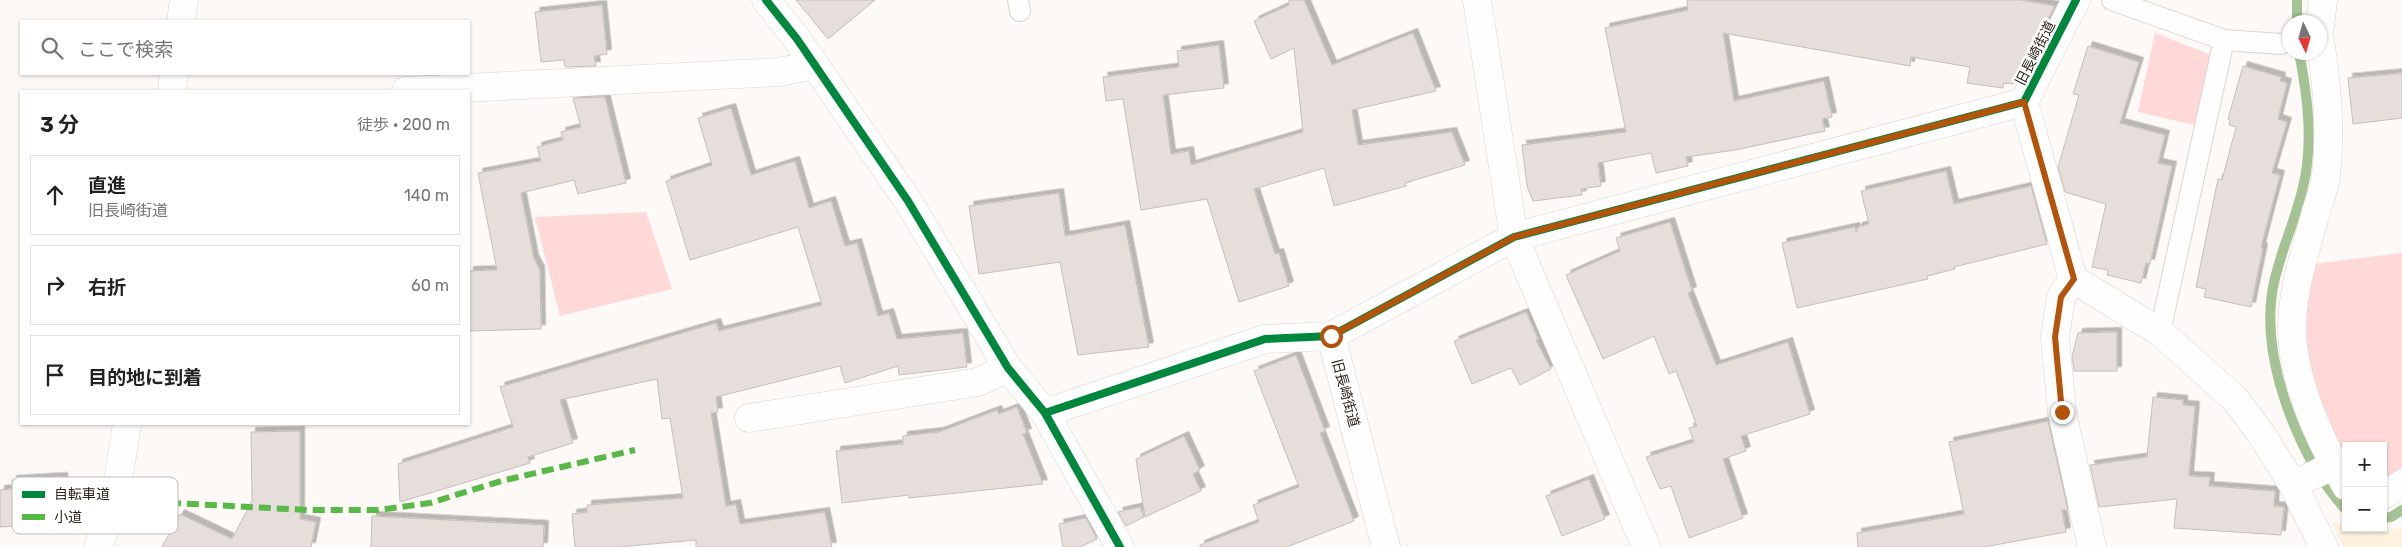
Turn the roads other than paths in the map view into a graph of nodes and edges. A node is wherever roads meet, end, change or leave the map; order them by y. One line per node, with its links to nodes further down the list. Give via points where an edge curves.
1 (184, 0): 8 (street)
2 (766, 0): 12 (street)
3 (1477, 0): 17 (street)
4 (2076, 0): 16 (street, 旧長崎街道)
5 (2112, 0): 9 (lane)
6 (2323, 0): 7 (street)
7 (2321, 15)
8 (181, 20)
9 (2224, 40): 10 (lane); 19 (lane)
10 (2281, 44)
11 (2322, 60): 25 (street, via 2328,116 2326,177 2300,277 2292,344 2301,384)
12 (814, 65): 15 (street, via 779,72); 21 (street, via 908,201)
13 (174, 75): 14 (street)
14 (172, 90)
15 (426, 90)
16 (2024, 102): 17 (street, 旧長崎街道); 18 (street)
17 (1514, 237): 20 (street, 旧長崎街道); 34 (street)
18 (2074, 279): 19 (street); 35 (street, via 2061,297 2055,337 2062,412)
19 (2160, 332): 28 (street, via 2235,399)
20 (1331, 336): 22 (street, via 1265,339); 33 (street, 旧長崎街道)
21 (1008, 368): 22 (street); 23 (street, via 978,382)
22 (1045, 413): 32 (street)
23 (749, 418)
24 (127, 425): 26 (street)
25 (2340, 476): 28 (street)
26 (119, 477)
27 (2402, 484): 29 (street)
28 (2293, 485): 36 (street)
29 (2387, 493)
30 (103, 534): 31 (street)
31 (98, 547)
32 (1120, 547)
33 (1386, 547)
34 (1646, 547)
35 (2092, 547)
36 (2324, 547)

